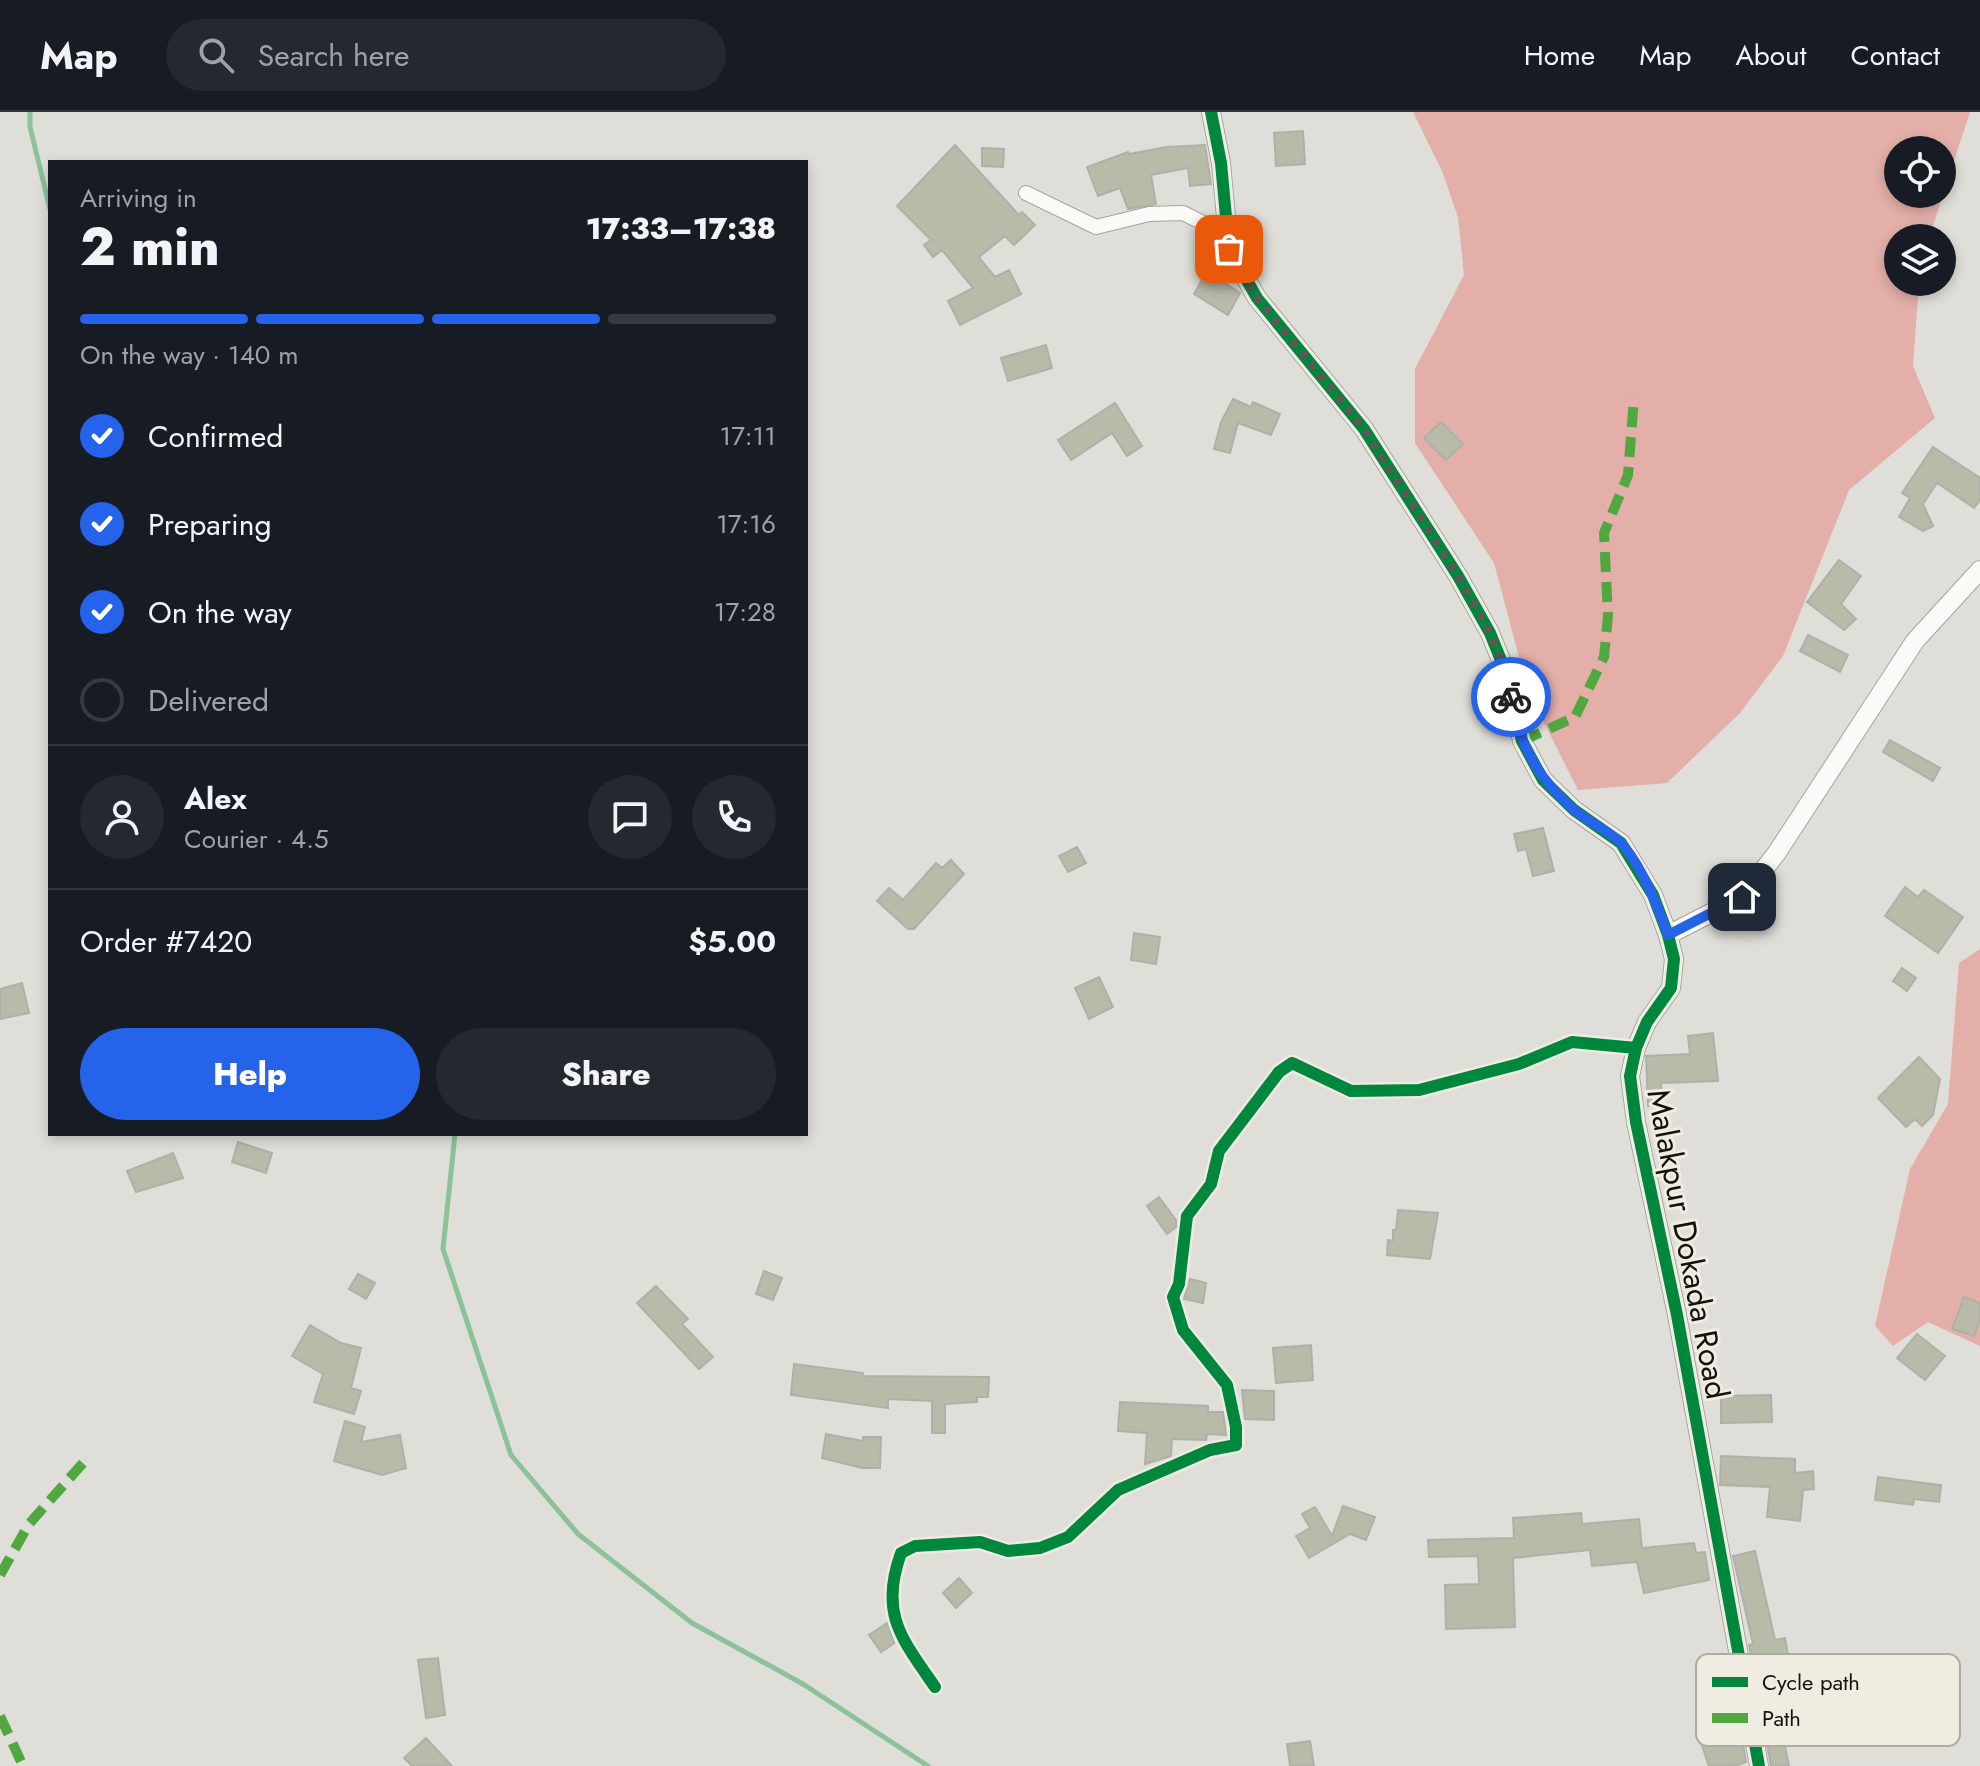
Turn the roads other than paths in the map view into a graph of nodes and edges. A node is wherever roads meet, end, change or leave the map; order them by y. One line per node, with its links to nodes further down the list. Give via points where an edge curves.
1 (1211, 112): 3 (street, Malakpur Dokada Road)
2 (1026, 193): 3 (street, via 1096,227 1149,214 1183,213)
3 (1227, 235): 5 (street, Malakpur Dokada Road, via 1229,249 1257,298 1364,429 1458,576 1490,633 1509,680 1522,741 1543,780 1621,843 1653,895)
4 (1980, 570): 5 (street, via 1915,641 1785,841 1742,897)
5 (1668, 935): 6 (street, Malakpur Dokada Road, via 1674,959 1671,988)
6 (1636, 1048): 7 (street, Malakpur Dokada Road, via 1630,1076 1636,1122); 8 (street, via 1572,1042 1519,1064 1419,1090 1351,1091 1292,1063 1279,1072 1227,1138 1211,1184 1187,1216 1173,1297 1183,1330 1227,1385 1236,1445 1210,1450 1118,1490 1068,1537 1040,1548 1008,1551 980,1542 915,1546 901,1553 891,1610)
7 (1739, 1654)
8 (935, 1687)
9 (1755, 1746): 10 (street, Malakpur Dokada Road)
10 (1759, 1766)

